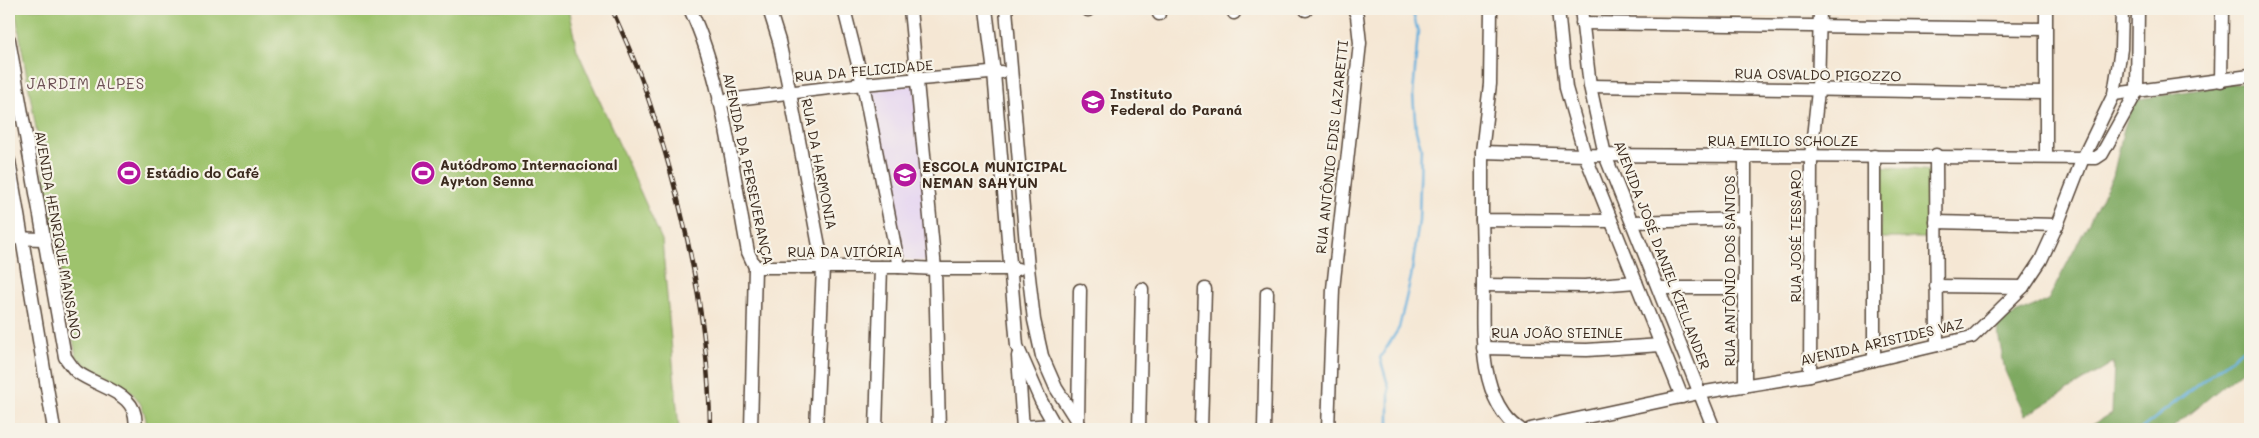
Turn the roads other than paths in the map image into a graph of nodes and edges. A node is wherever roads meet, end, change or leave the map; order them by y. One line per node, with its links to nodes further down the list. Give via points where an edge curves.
1 (690, 9): 34 (street, AVENIDA DA PERSEVERANÇA, via 701,32)
2 (769, 9): 31 (street, RUA DA HARMONIA)
3 (844, 9): 26 (street)
4 (910, 9): 24 (street)
5 (986, 9): 22 (street)
6 (1006, 9): 21 (street)
7 (1354, 9): 92 (street, RUA ANTÔNIO EDIS LAZARETTI, via 1360,43 1333,289)
8 (1491, 9): 35 (street, via 1490,84)
9 (1558, 9): 36 (street, via 1566,88)
10 (1582, 9): 16 (street, AVENIDA JOSÉ DANIEL KIELLANDER)
11 (1820, 9): 17 (street, RUA JOSÉ TESSARO)
12 (2046, 9): 18 (street)
13 (2122, 9): 33 (street, AVENIDA ARISTIDES VAZ, via 2121,49)
14 (2138, 9): 29 (street)
15 (2222, 9): 25 (street)
16 (1582, 23): 17 (street); 27 (street, AVENIDA JOSÉ DANIEL KIELLANDER)
17 (1820, 26): 18 (street); 28 (street, RUA JOSÉ TESSARO)
18 (2045, 29): 32 (street)
19 (9, 40): 20 (street, AVENIDA HENRIQUE MANSANO)
20 (10, 56): 30 (street, AVENIDA HENRIQUE MANSANO)
21 (1011, 72): 22 (street, RUA DA FELICIDADE); 58 (street)
22 (994, 73): 24 (street, RUA DA FELICIDADE); 60 (street)
23 (2250, 76): 25 (street)
24 (917, 81): 26 (street, RUA DA FELICIDADE); 59 (street)
25 (2221, 81): 29 (street)
26 (863, 84): 31 (street, RUA DA FELICIDADE); 56 (street)
27 (1590, 86): 28 (street, RUA OSVALDO PIGOZZO); 37 (street, AVENIDA JOSÉ DANIEL KIELLANDER)
28 (1818, 91): 32 (street, RUA OSVALDO PIGOZZO); 40 (street, RUA JOSÉ TESSARO)
29 (2137, 91): 33 (street); 43 (street, via 2102,154 2096,158)
30 (13, 93): 53 (street, AVENIDA HENRIQUE MANSANO)
31 (790, 93): 34 (street, RUA DA FELICIDADE); 54 (street, RUA DA HARMONIA)
32 (2045, 93): 42 (street)
33 (2114, 94): 43 (street, AVENIDA ARISTIDES VAZ)
34 (720, 101): 57 (street, AVENIDA DA PERSEVERANÇA, via 748,252)
35 (1482, 152): 36 (street, RUA EMILIO SCHOLZE); 46 (street)
36 (1585, 155): 37 (street, RUA EMILIO SCHOLZE); 47 (street)
37 (1604, 155): 39 (street, RUA EMILIO SCHOLZE); 48 (street, AVENIDA JOSÉ DANIEL KIELLANDER)
38 (1936, 155): 41 (street, RUA EMILIO SCHOLZE); 42 (street, RUA EMILIO SCHOLZE); 49 (street)
39 (1745, 156): 40 (street, RUA EMILIO SCHOLZE); 45 (street, RUA ANTÔNIO DOS SANTOS)
40 (1811, 156): 41 (street, RUA EMILIO SCHOLZE); 76 (street, RUA JOSÉ TESSARO)
41 (1874, 156): 75 (street)
42 (2046, 157): 43 (street, RUA EMILIO SCHOLZE)
43 (2083, 158): 50 (street, AVENIDA ARISTIDES VAZ)
44 (9, 162): 52 (street)
45 (1744, 219): 48 (street); 67 (street, RUA ANTÔNIO DOS SANTOS)
46 (1482, 220): 47 (street); 62 (street)
47 (1611, 221): 61 (street)
48 (1632, 222): 66 (street, AVENIDA JOSÉ DANIEL KIELLANDER)
49 (1936, 222): 50 (street); 63 (street)
50 (2057, 225): 64 (street, AVENIDA ARISTIDES VAZ)
51 (9, 238): 52 (street)
52 (22, 238): 53 (street); 83 (street)
53 (44, 239): 84 (street, AVENIDA HENRIQUE MANSANO, via 65,356 78,373 124,397 134,412)
54 (823, 267): 55 (street, RUA DA VITÓRIA); 57 (street, RUA DA VITÓRIA); 86 (street, RUA DA HARMONIA)
55 (880, 267): 56 (street, RUA DA VITÓRIA); 87 (street)
56 (899, 267): 59 (street, RUA DA VITÓRIA)
57 (755, 268): 85 (street, AVENIDA DA PERSEVERANÇA)
58 (1028, 268): 60 (street, RUA DA VITÓRIA); 80 (street, via 1042,356 1056,388)
59 (935, 269): 60 (street, RUA DA VITÓRIA); 88 (street)
60 (1011, 270): 71 (street)
61 (1636, 282): 62 (street, via 1585,286); 72 (street)
62 (1483, 284): 74 (street)
63 (1936, 286): 64 (street); 73 (street)
64 (2024, 287): 73 (street, AVENIDA ARISTIDES VAZ, via 1972,337)
65 (1205, 288): 90 (street)
66 (1659, 288): 67 (street); 78 (street, AVENIDA JOSÉ DANIEL KIELLANDER)
67 (1744, 288): 77 (street, RUA ANTÔNIO DOS SANTOS)
68 (1142, 289): 89 (street)
69 (1080, 290): 80 (street)
70 (1267, 293): 91 (street)
71 (1017, 346): 81 (street); 82 (street)
72 (1661, 346): 74 (street, RUA JOÃO STEINLE, via 1587,350); 79 (street)
73 (1937, 346): 75 (street, AVENIDA ARISTIDES VAZ)
74 (1483, 348): 93 (street, via 1494,396 1512,424)
75 (1874, 360): 76 (street, AVENIDA ARISTIDES VAZ)
76 (1810, 375): 77 (street, AVENIDA ARISTIDES VAZ)
77 (1745, 386): 78 (street, AVENIDA ARISTIDES VAZ)
78 (1699, 394): 79 (street, AVENIDA ARISTIDES VAZ); 95 (street, AVENIDA JOSÉ DANIEL KIELLANDER)
79 (1682, 397): 94 (street, AVENIDA ARISTIDES VAZ)
80 (1080, 426)
81 (1055, 427): 82 (street, via 1039,424)
82 (1023, 428)
83 (54, 429)
84 (135, 429)
85 (751, 429)
86 (816, 429)
87 (876, 429)
88 (939, 429)
89 (1139, 429)
90 (1202, 429)
91 (1264, 429)
92 (1328, 429)
93 (1520, 429)
94 (1530, 429)
95 (1714, 429)

